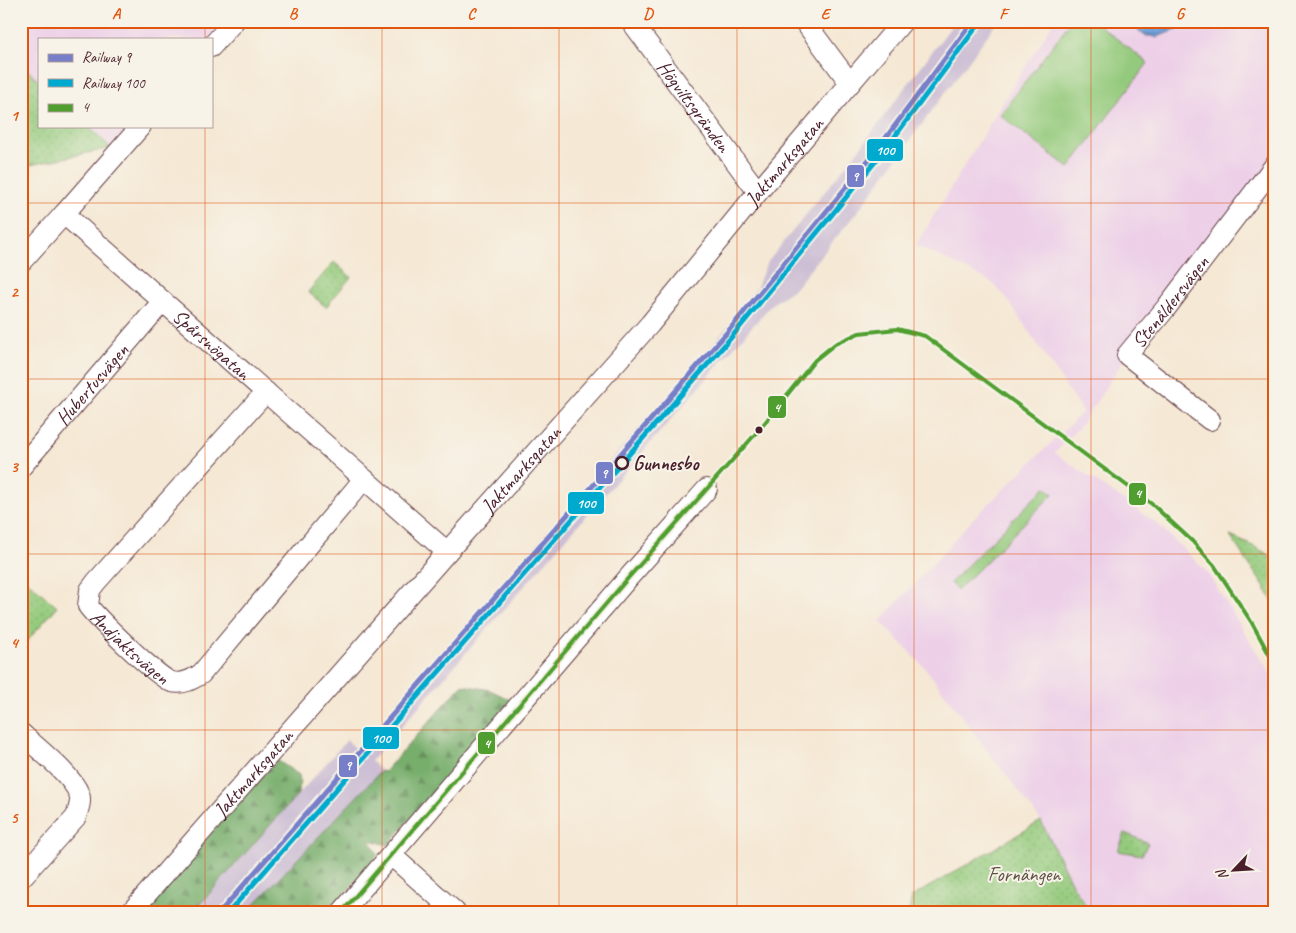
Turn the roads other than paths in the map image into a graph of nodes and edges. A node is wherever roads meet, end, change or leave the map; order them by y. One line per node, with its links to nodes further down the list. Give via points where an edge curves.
1 (234, 21): 5 (street)
2 (631, 21): 9 (street, Högviltsgränden)
3 (804, 21): 6 (street)
4 (903, 21): 6 (street, Jaktmarksgatan)
5 (212, 46)
6 (850, 84): 9 (street, Jaktmarksgatan)
7 (139, 128): 10 (street)
8 (1275, 165): 14 (street, Stenåldersvägen, via 1127,355)
9 (758, 192): 18 (street, Jaktmarksgatan, via 650,324)
10 (64, 214): 11 (street); 12 (street, Spårsnögatan)
11 (21, 262)
12 (163, 301): 13 (street, Spårsnögatan); 15 (street, Hubertusvägen)
13 (266, 392): 16 (street, Spårsnögatan); 16 (street, Andjaktsvägen, via 90,590 88,606 150,668 170,682 191,680 201,674)
14 (1210, 420)
15 (21, 468)
16 (364, 479): 18 (street, Spårsnögatan)
17 (707, 489): 20 (street)
18 (447, 552): 22 (street, Jaktmarksgatan)
19 (21, 734): 21 (street, via 66,776 80,795 76,817)
20 (391, 855): 23 (street); 24 (street)
21 (21, 878)
22 (131, 912)
23 (342, 912)
24 (456, 912)

